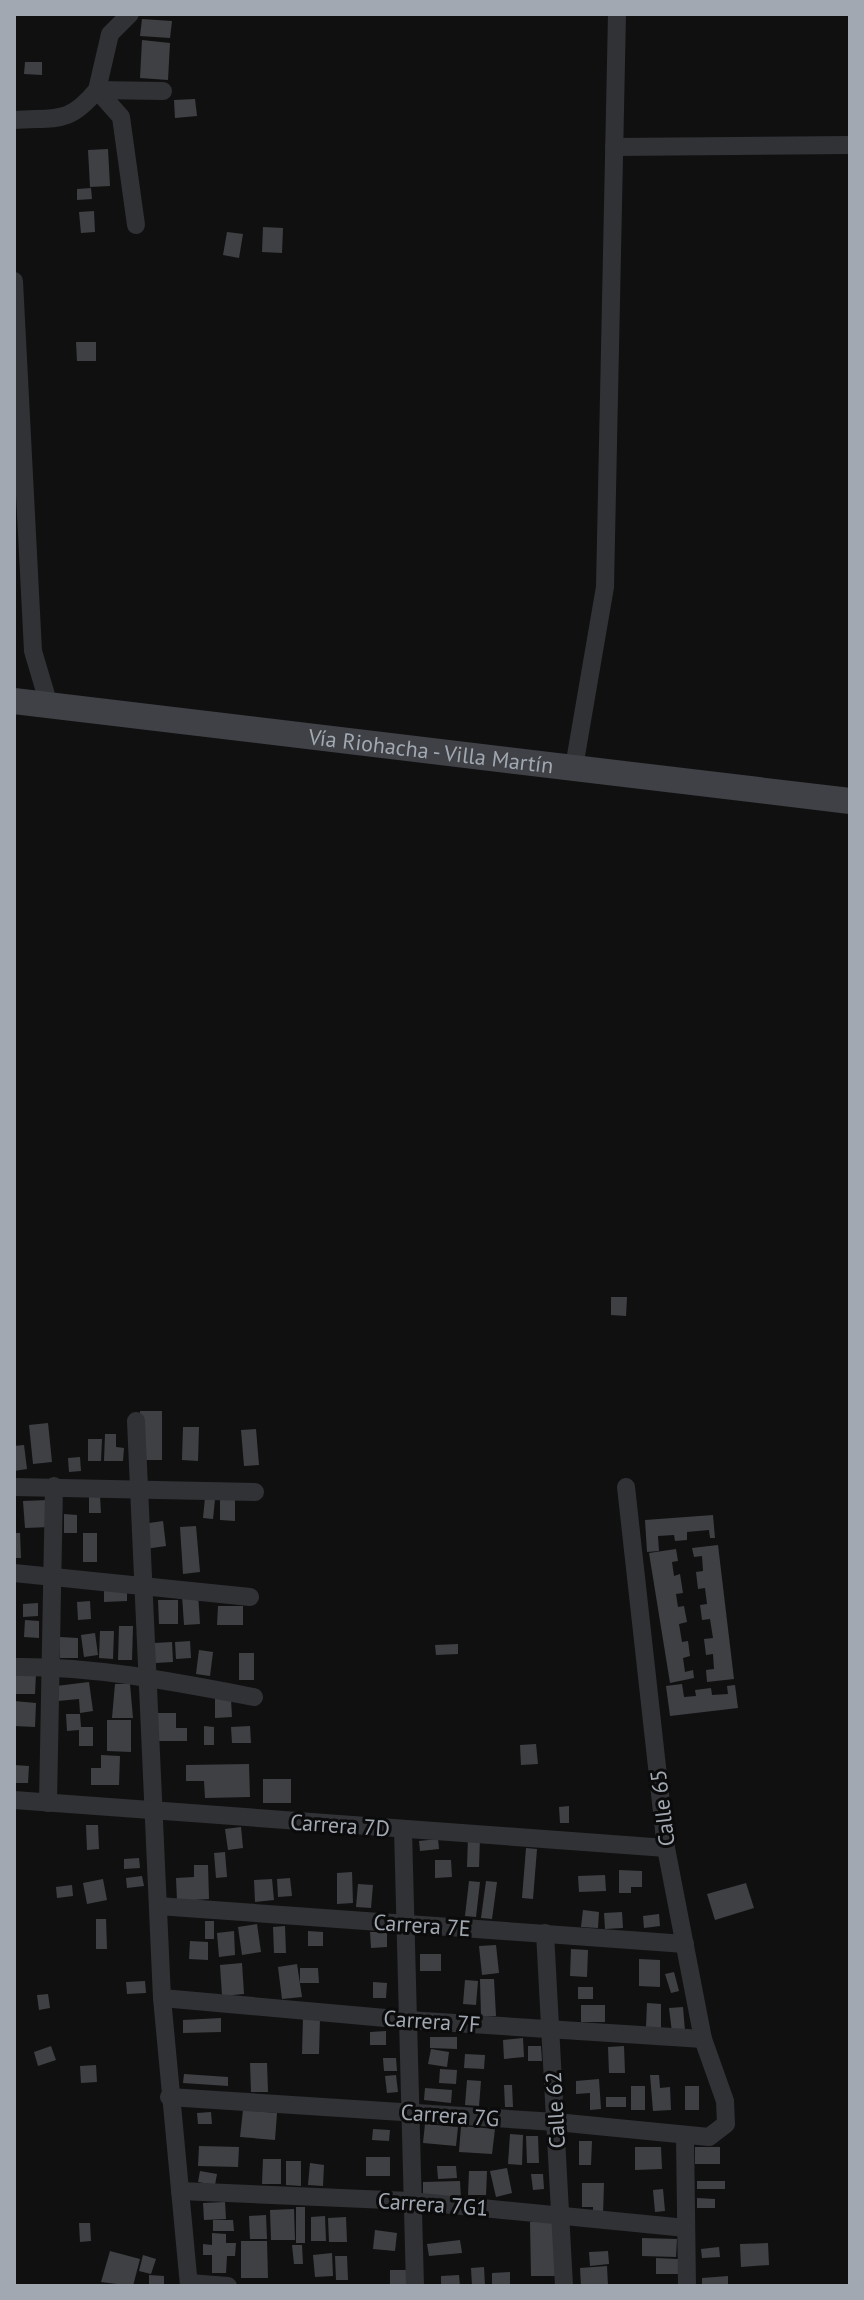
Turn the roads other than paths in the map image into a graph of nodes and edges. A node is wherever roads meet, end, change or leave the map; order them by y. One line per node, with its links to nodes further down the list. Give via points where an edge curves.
1 (130, 14): 3 (street, via 110,34)
2 (617, 14): 7 (street)
3 (97, 90): 4 (street); 5 (street, via 70,117); 8 (street, via 121,117)
4 (163, 91)
5 (14, 120)
6 (850, 145): 7 (street)
7 (614, 147): 13 (street, via 605,587)
8 (136, 225)
9 (14, 281): 10 (street)
10 (16, 351): 12 (street, via 33,651)
11 (14, 701): 12 (main road, Vía Riohacha - Villa Martín)
12 (49, 705): 13 (main road, Vía Riohacha - Villa Martín)
13 (574, 767): 14 (main road, Vía Riohacha - Villa Martín)
14 (850, 801)
15 (136, 1421): 19 (street)
16 (54, 1486): 17 (street); 19 (street); 22 (street)
17 (14, 1487)
18 (626, 1487): 33 (street, Calle 65)
19 (140, 1490): 20 (street); 23 (street)
20 (255, 1492)
21 (14, 1573): 22 (street)
22 (52, 1574): 23 (street); 26 (street)
23 (144, 1589): 24 (street); 27 (street)
24 (250, 1597)
25 (14, 1667): 26 (street)
26 (51, 1667): 27 (street); 30 (street)
27 (147, 1677): 28 (street); 31 (street)
28 (254, 1697)
29 (14, 1800): 30 (street, Carrera 7D)
30 (48, 1803): 31 (street, Carrera 7D)
31 (154, 1812): 32 (street, Carrera 7D); 34 (street)
32 (403, 1830): 33 (street, Carrera 7D); 35 (street)
33 (666, 1848): 37 (street, Calle 65)
34 (158, 1906): 35 (street, Carrera 7E); 38 (street)
35 (406, 1924): 36 (street, Carrera 7E); 39 (street)
36 (545, 1933): 37 (street, Carrera 7E); 40 (street, Calle 62)
37 (685, 1944): 41 (street, Calle 65)
38 (162, 1998): 39 (street, Carrera 7F); 42 (street)
39 (408, 2020): 40 (street, Carrera 7F); 43 (street)
40 (551, 2030): 41 (street, Carrera 7F); 44 (street, Calle 62)
41 (703, 2039): 45 (street, Calle 65, via 725,2101)
42 (169, 2097): 43 (street, Carrera 7G); 47 (street)
43 (410, 2112): 44 (street, Carrera 7G); 48 (street)
44 (556, 2122): 46 (street, Carrera 7G); 49 (street, Calle 62)
45 (726, 2124): 46 (street, Carrera 7G, via 709,2137)
46 (685, 2136): 50 (street)
47 (180, 2191): 48 (street, Carrera 7G1); 51 (street)
48 (411, 2201): 49 (street, Carrera 7G1); 53 (street)
49 (561, 2213): 50 (street, Carrera 7G1); 54 (street, Calle 62)
50 (686, 2228): 55 (street)
51 (189, 2284): 52 (street)
52 (228, 2286)
53 (415, 2286)
54 (564, 2286)
55 (687, 2286)

